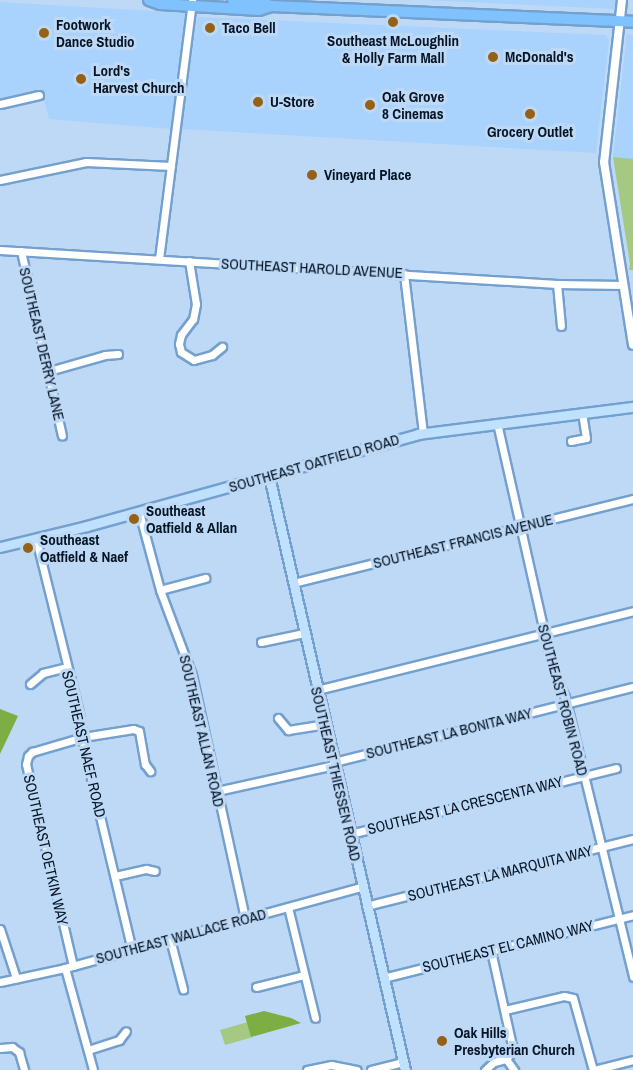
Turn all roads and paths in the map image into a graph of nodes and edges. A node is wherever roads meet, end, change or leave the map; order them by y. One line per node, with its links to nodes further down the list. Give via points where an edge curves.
1 (149, 0): 4 (main road, via 160,4)
2 (233, 0): 5 (main road)
3 (622, 0): 6 (street)
4 (192, 3): 5 (main road, via 260,10); 10 (street)
5 (272, 6): 6 (main road)
6 (620, 21): 7 (main road); 18 (street, via 604,156)
7 (633, 22)
8 (39, 95): 9 (street)
9 (0, 104)
10 (171, 166): 11 (street, via 86,162); 14 (street)
11 (0, 180)
12 (0, 250): 13 (street, SOUTHEAST HAROLD AVENUE)
13 (21, 251): 14 (street, SOUTHEAST HAROLD AVENUE); 23 (street, SOUTHEAST DERRY LANE)
14 (159, 259): 15 (street, SOUTHEAST HAROLD AVENUE)
15 (189, 261): 16 (street, SOUTHEAST HAROLD AVENUE); 21 (street, via 196,304 193,318 178,344 181,352 194,360 212,355)
16 (404, 274): 17 (street, SOUTHEAST HAROLD AVENUE); 27 (street)
17 (557, 284): 18 (street, SOUTHEAST HAROLD AVENUE); 19 (street)
18 (623, 285): 20 (street)
19 (561, 326)
20 (633, 345)
21 (222, 347)
22 (118, 354): 23 (street)
23 (49, 371): 28 (street, SOUTHEAST DERRY LANE)
24 (633, 407): 25 (main road, SOUTHEAST OATFIELD ROAD)
25 (582, 414): 26 (main road, SOUTHEAST OATFIELD ROAD); 29 (street, via 586,438)
26 (497, 423): 27 (main road, SOUTHEAST OATFIELD ROAD); 33 (street, SOUTHEAST ROBIN ROAD)
27 (423, 433): 30 (main road, SOUTHEAST OATFIELD ROAD)
28 (62, 436)
29 (571, 441)
30 (269, 477): 32 (main road, SOUTHEAST OATFIELD ROAD); 37 (main road, SOUTHEAST THIESSEN ROAD)
31 (633, 499): 33 (street, SOUTHEAST FRANCIS AVENUE)
32 (138, 512): 34 (main road, SOUTHEAST OATFIELD ROAD); 38 (street, SOUTHEAST ALLAN ROAD)
33 (520, 527): 37 (street, SOUTHEAST FRANCIS AVENUE); 41 (street, SOUTHEAST ROBIN ROAD)
34 (36, 539): 35 (main road, SOUTHEAST OATFIELD ROAD); 43 (street, SOUTHEAST NAEF ROAD)
35 (0, 547)
36 (205, 578): 38 (street)
37 (293, 584): 40 (main road, SOUTHEAST THIESSEN ROAD)
38 (160, 590): 55 (street, SOUTHEAST ALLAN ROAD, via 190,666)
39 (633, 611): 41 (street)
40 (304, 633): 42 (street); 46 (main road, SOUTHEAST THIESSEN ROAD)
41 (544, 633): 46 (street); 47 (street, SOUTHEAST ROBIN ROAD)
42 (261, 642)
43 (66, 667): 44 (street, via 43,673); 50 (street, SOUTHEAST NAEF ROAD)
44 (30, 684)
45 (633, 687): 47 (street, SOUTHEAST LA BONITA WAY)
46 (317, 690): 49 (main road, SOUTHEAST THIESSEN ROAD)
47 (566, 704): 51 (street, SOUTHEAST LA BONITA WAY); 54 (street, SOUTHEAST ROBIN ROAD)
48 (278, 718): 49 (street, via 288,730)
49 (325, 724): 51 (main road, SOUTHEAST THIESSEN ROAD)
50 (83, 736): 53 (street, SOUTHEAST OETKIN WAY, via 139,731); 60 (street, SOUTHEAST NAEF ROAD); 71 (street, SOUTHEAST OETKIN WAY, via 32,752 26,764)
51 (334, 764): 55 (street, SOUTHEAST LA BONITA WAY); 56 (main road, SOUTHEAST THIESSEN ROAD)
52 (616, 768): 54 (street, SOUTHEAST LA CRESCENTA WAY)
53 (150, 771)
54 (584, 776): 56 (street, SOUTHEAST LA CRESCENTA WAY); 58 (street, SOUTHEAST ROBIN ROAD)
55 (217, 790): 65 (street, SOUTHEAST ALLAN ROAD)
56 (350, 834): 61 (main road, SOUTHEAST THIESSEN ROAD)
57 (633, 840): 58 (street, SOUTHEAST LA MARQUITA WAY)
58 (602, 848): 62 (street, SOUTHEAST LA MARQUITA WAY); 66 (street, SOUTHEAST ROBIN ROAD)
59 (155, 871): 60 (street, via 146,869)
60 (115, 876): 69 (street, SOUTHEAST NAEF ROAD)
61 (362, 887): 62 (main road, SOUTHEAST THIESSEN ROAD); 63 (street, SOUTHEAST WALLACE ROAD)
62 (366, 906): 76 (main road, SOUTHEAST THIESSEN ROAD)
63 (288, 907): 65 (street, SOUTHEAST WALLACE ROAD); 73 (street)
64 (633, 915): 66 (street, SOUTHEAST EL CAMINO WAY)
65 (244, 918): 68 (street, SOUTHEAST WALLACE ROAD)
66 (619, 919): 70 (street, SOUTHEAST EL CAMINO WAY); 74 (street, SOUTHEAST ROBIN ROAD)
67 (0, 928): 75 (street)
68 (170, 939): 69 (street, SOUTHEAST WALLACE ROAD); 79 (street)
69 (132, 950): 71 (street, SOUTHEAST WALLACE ROAD)
70 (490, 951): 76 (street, SOUTHEAST EL CAMINO WAY); 80 (street)
71 (73, 966): 72 (street, SOUTHEAST WALLACE ROAD)
72 (65, 968): 75 (street, SOUTHEAST WALLACE ROAD); 84 (street)
73 (304, 975): 78 (street); 81 (street)
74 (633, 976)
75 (16, 978): 77 (street, SOUTHEAST WALLACE ROAD)
76 (383, 978): 87 (main road, SOUTHEAST THIESSEN ROAD)
77 (0, 982)
78 (256, 987)
79 (183, 989)
80 (505, 1010): 85 (street, via 513,1050); 95 (street, via 564,996 573,998)
81 (315, 1018)
82 (126, 1031): 84 (street, via 119,1040)
83 (0, 1048): 88 (street, via 8,1046 19,1052)
84 (88, 1050): 89 (street)
85 (506, 1059): 93 (street); 94 (street)
86 (633, 1060): 95 (street)
87 (404, 1066): 92 (street)
88 (24, 1070)
89 (93, 1070)
90 (307, 1070): 91 (street, via 331,1065)
91 (357, 1070)
92 (371, 1070)
93 (485, 1070)
94 (514, 1070)
95 (593, 1070)

